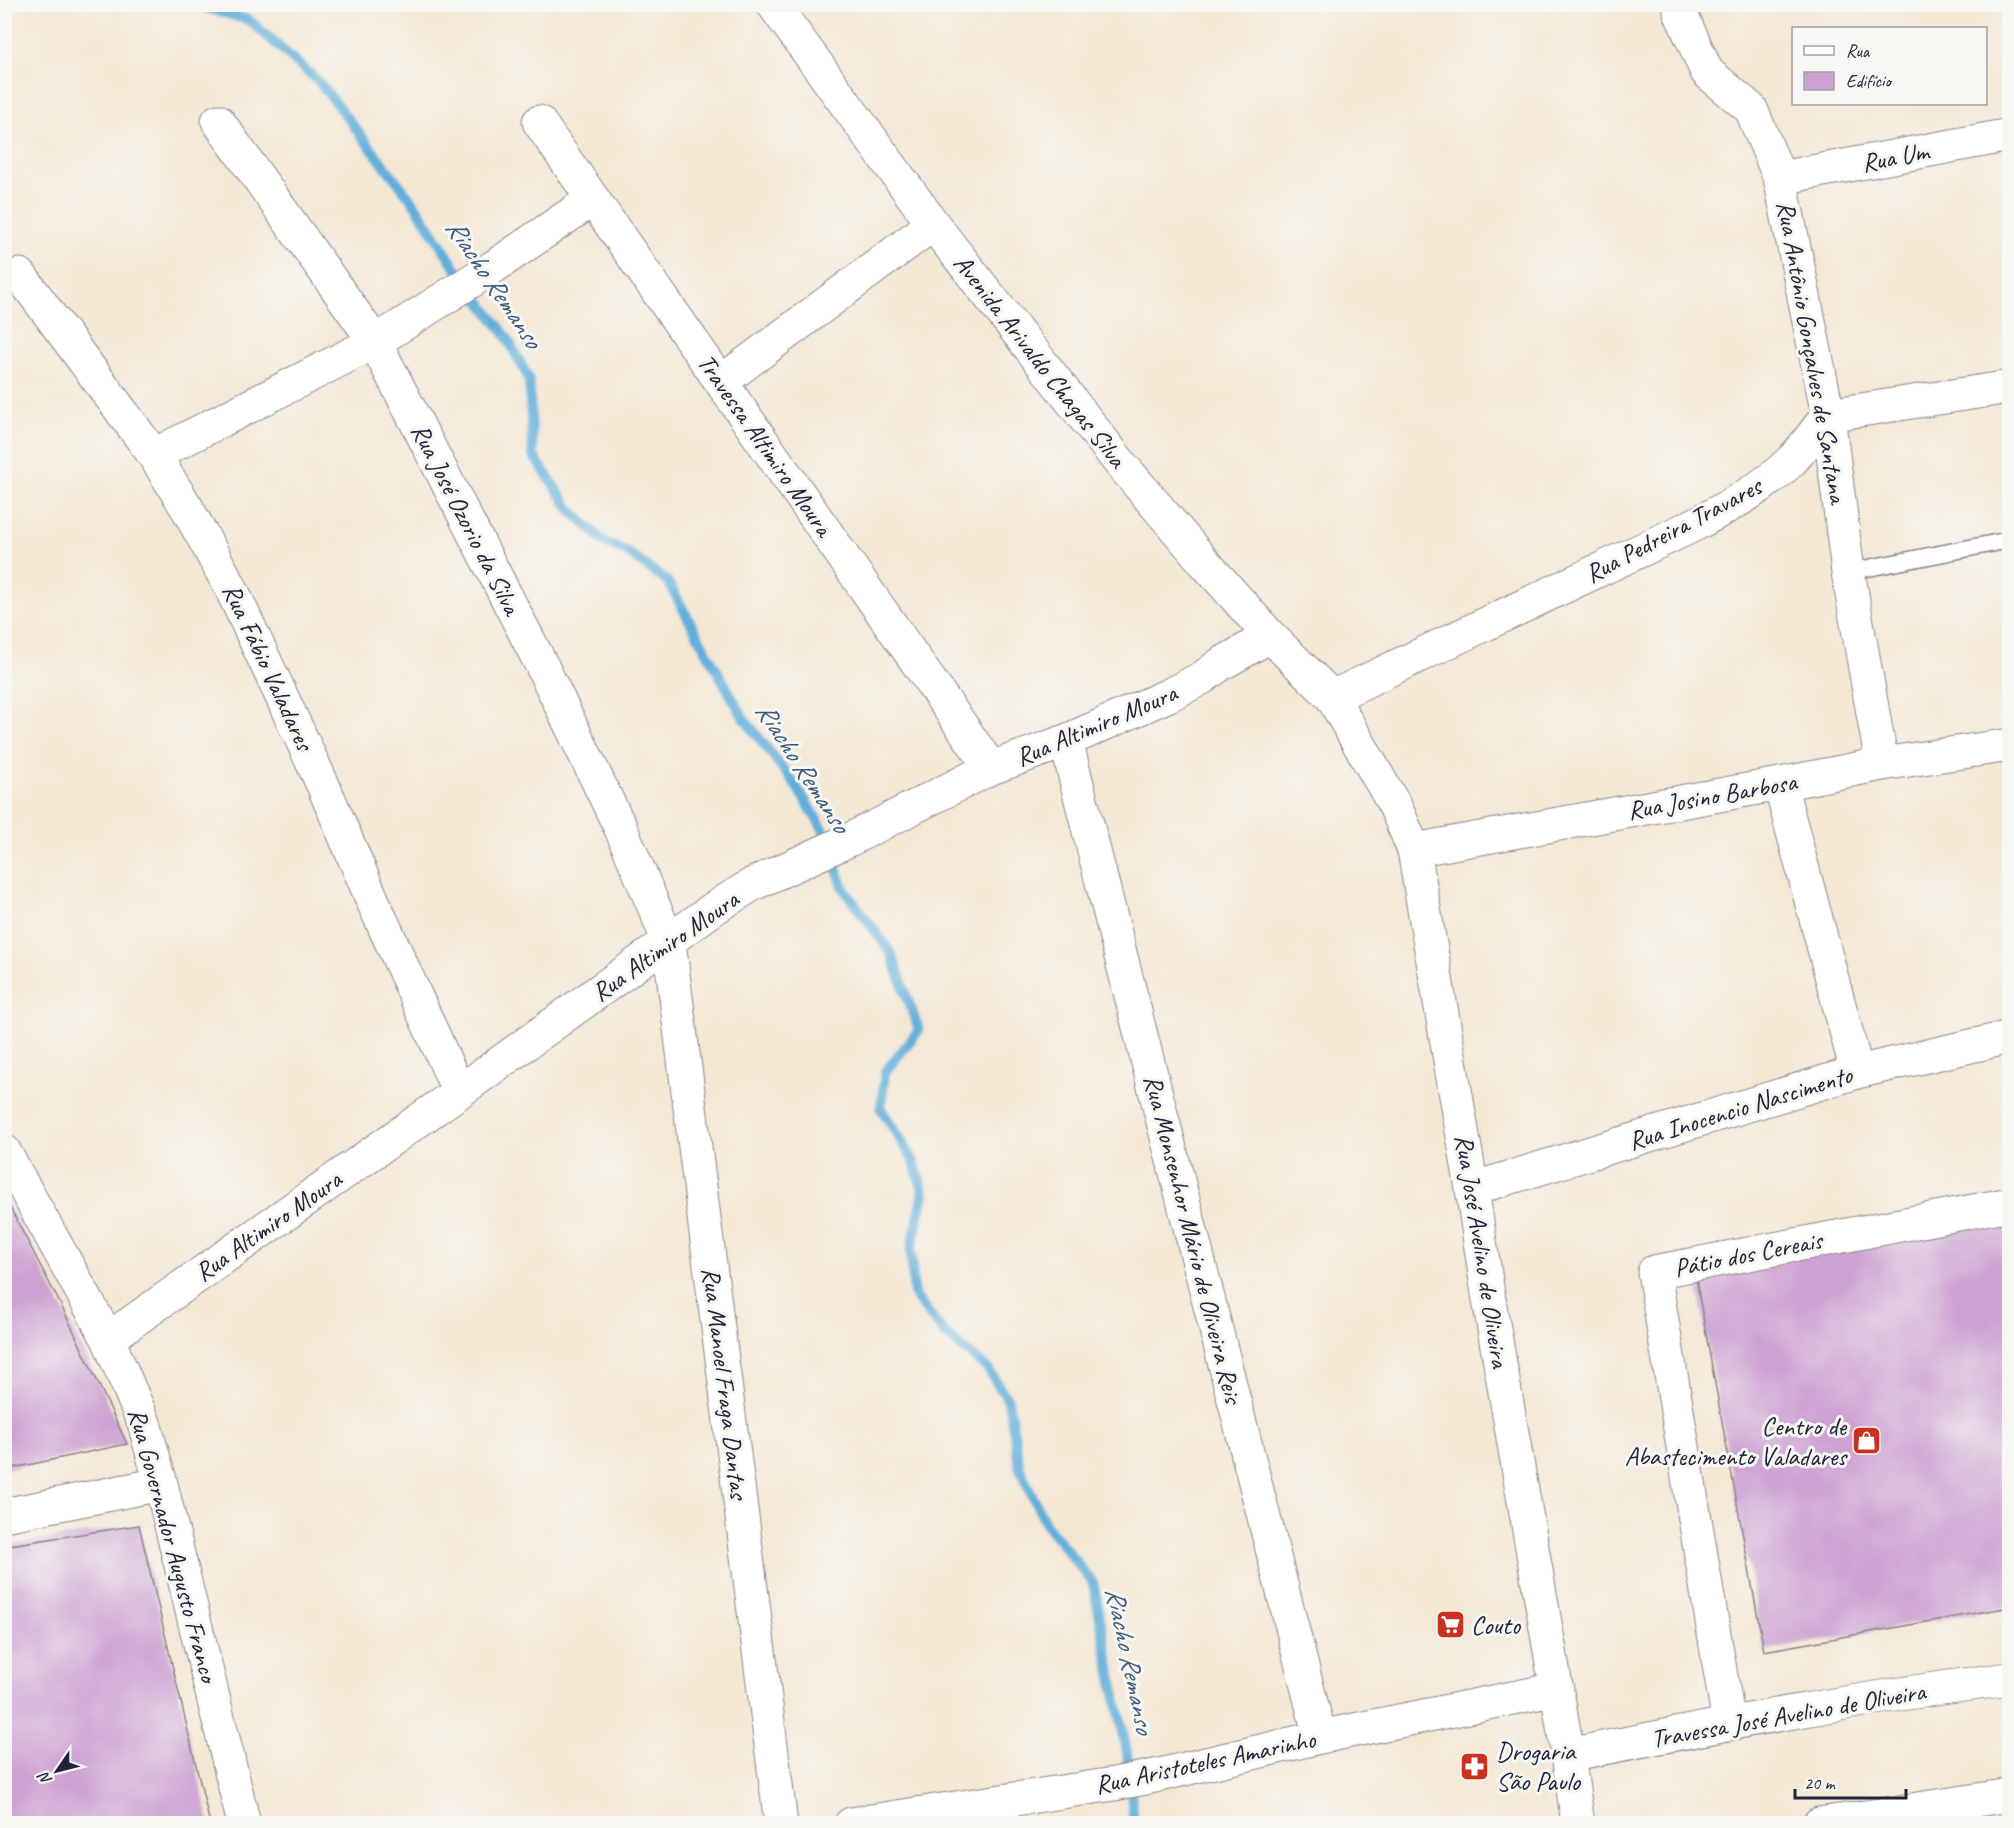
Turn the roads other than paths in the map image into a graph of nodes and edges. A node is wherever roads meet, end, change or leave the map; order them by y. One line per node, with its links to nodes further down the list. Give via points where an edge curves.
1 (773, 4): 8 (street, Avenida Arivaldo Chagas Silva)
2 (1680, 4): 6 (street, Rua Antônio Gonçalves de Santana, via 1707,72 1751,109)
3 (218, 121): 10 (street, Rua José Ozorio da Silva)
4 (539, 122): 7 (street, Travessa Altimiro Moura)
5 (2010, 135): 6 (street, Rua Um)
6 (1780, 178): 13 (street, Rua Antônio Gonçalves de Santana)
7 (592, 199): 10 (street); 11 (street, Travessa Altimiro Moura)
8 (933, 224): 11 (street); 17 (street, Avenida Arivaldo Chagas Silva, via 1120,463)
9 (20, 274): 14 (street, Rua Fábio Valadares)
10 (375, 342): 14 (street); 25 (street, Rua José Ozorio da Silva, via 542,666 621,829)
11 (721, 382): 22 (street, Travessa Altimiro Moura)
12 (2010, 387): 13 (street)
13 (1828, 415): 16 (street, Rua Antônio Gonçalves de Santana); 18 (street, Rua Pedreira Travares, via 1791,461 1742,499)
14 (154, 455): 28 (street, Rua Fábio Valadares, via 231,588)
15 (2010, 540): 16 (lane)
16 (1848, 572): 21 (street, Rua Antônio Gonçalves de Santana)
17 (1270, 636): 18 (street, Avenida Arivaldo Chagas Silva); 19 (street, Rua Altimiro Moura, via 1203,678)
18 (1332, 697): 24 (street, Rua José Avelino de Oliveira, via 1395,807)
19 (1066, 741): 22 (street, Rua Altimiro Moura); 38 (street, Rua Monsenhor Mário de Oliveira Reis)
20 (2010, 744): 21 (street, Rua Josino Barbosa)
21 (1882, 764): 23 (street, Rua Josino Barbosa)
22 (991, 768): 25 (street, Rua Altimiro Moura, via 753,885)
23 (1780, 784): 24 (street, Rua Josino Barbosa); 27 (street)
24 (1414, 850): 30 (street, Rua José Avelino de Oliveira)
25 (669, 942): 28 (street, Rua Altimiro Moura); 42 (street, Rua Manoel Fraga Dantas)
26 (2010, 1036): 27 (street, Rua Inocencio Nascimento)
27 (1857, 1072): 30 (street, Rua Inocencio Nascimento)
28 (459, 1092): 32 (street, Rua Altimiro Moura)
29 (4, 1151): 32 (street, Rua Governador Augusto Franco)
30 (1472, 1189): 36 (street, Rua José Avelino de Oliveira)
31 (2010, 1204): 37 (street, Pátio dos Cereais, via 1654,1272)
32 (108, 1338): 33 (street, Rua Governador Augusto Franco, via 144,1423)
33 (161, 1484): 34 (street); 41 (street, Rua Governador Augusto Franco)
34 (4, 1515)
35 (2010, 1679): 37 (street, Travessa José Avelino de Oliveira)
36 (1557, 1689): 38 (street, Rua Aristoteles Amarinho); 39 (street, Rua José Avelino de Oliveira)
37 (1729, 1724): 39 (street, Travessa José Avelino de Oliveira)
38 (1320, 1737): 43 (street, Rua Aristoteles Amarinho, via 1114,1784)
39 (1568, 1755): 44 (street, Rua José Avelino de Oliveira)
40 (2010, 1795): 45 (street)
41 (244, 1824)
42 (781, 1824)
43 (851, 1824)
44 (1578, 1824)
45 (1819, 1824)

